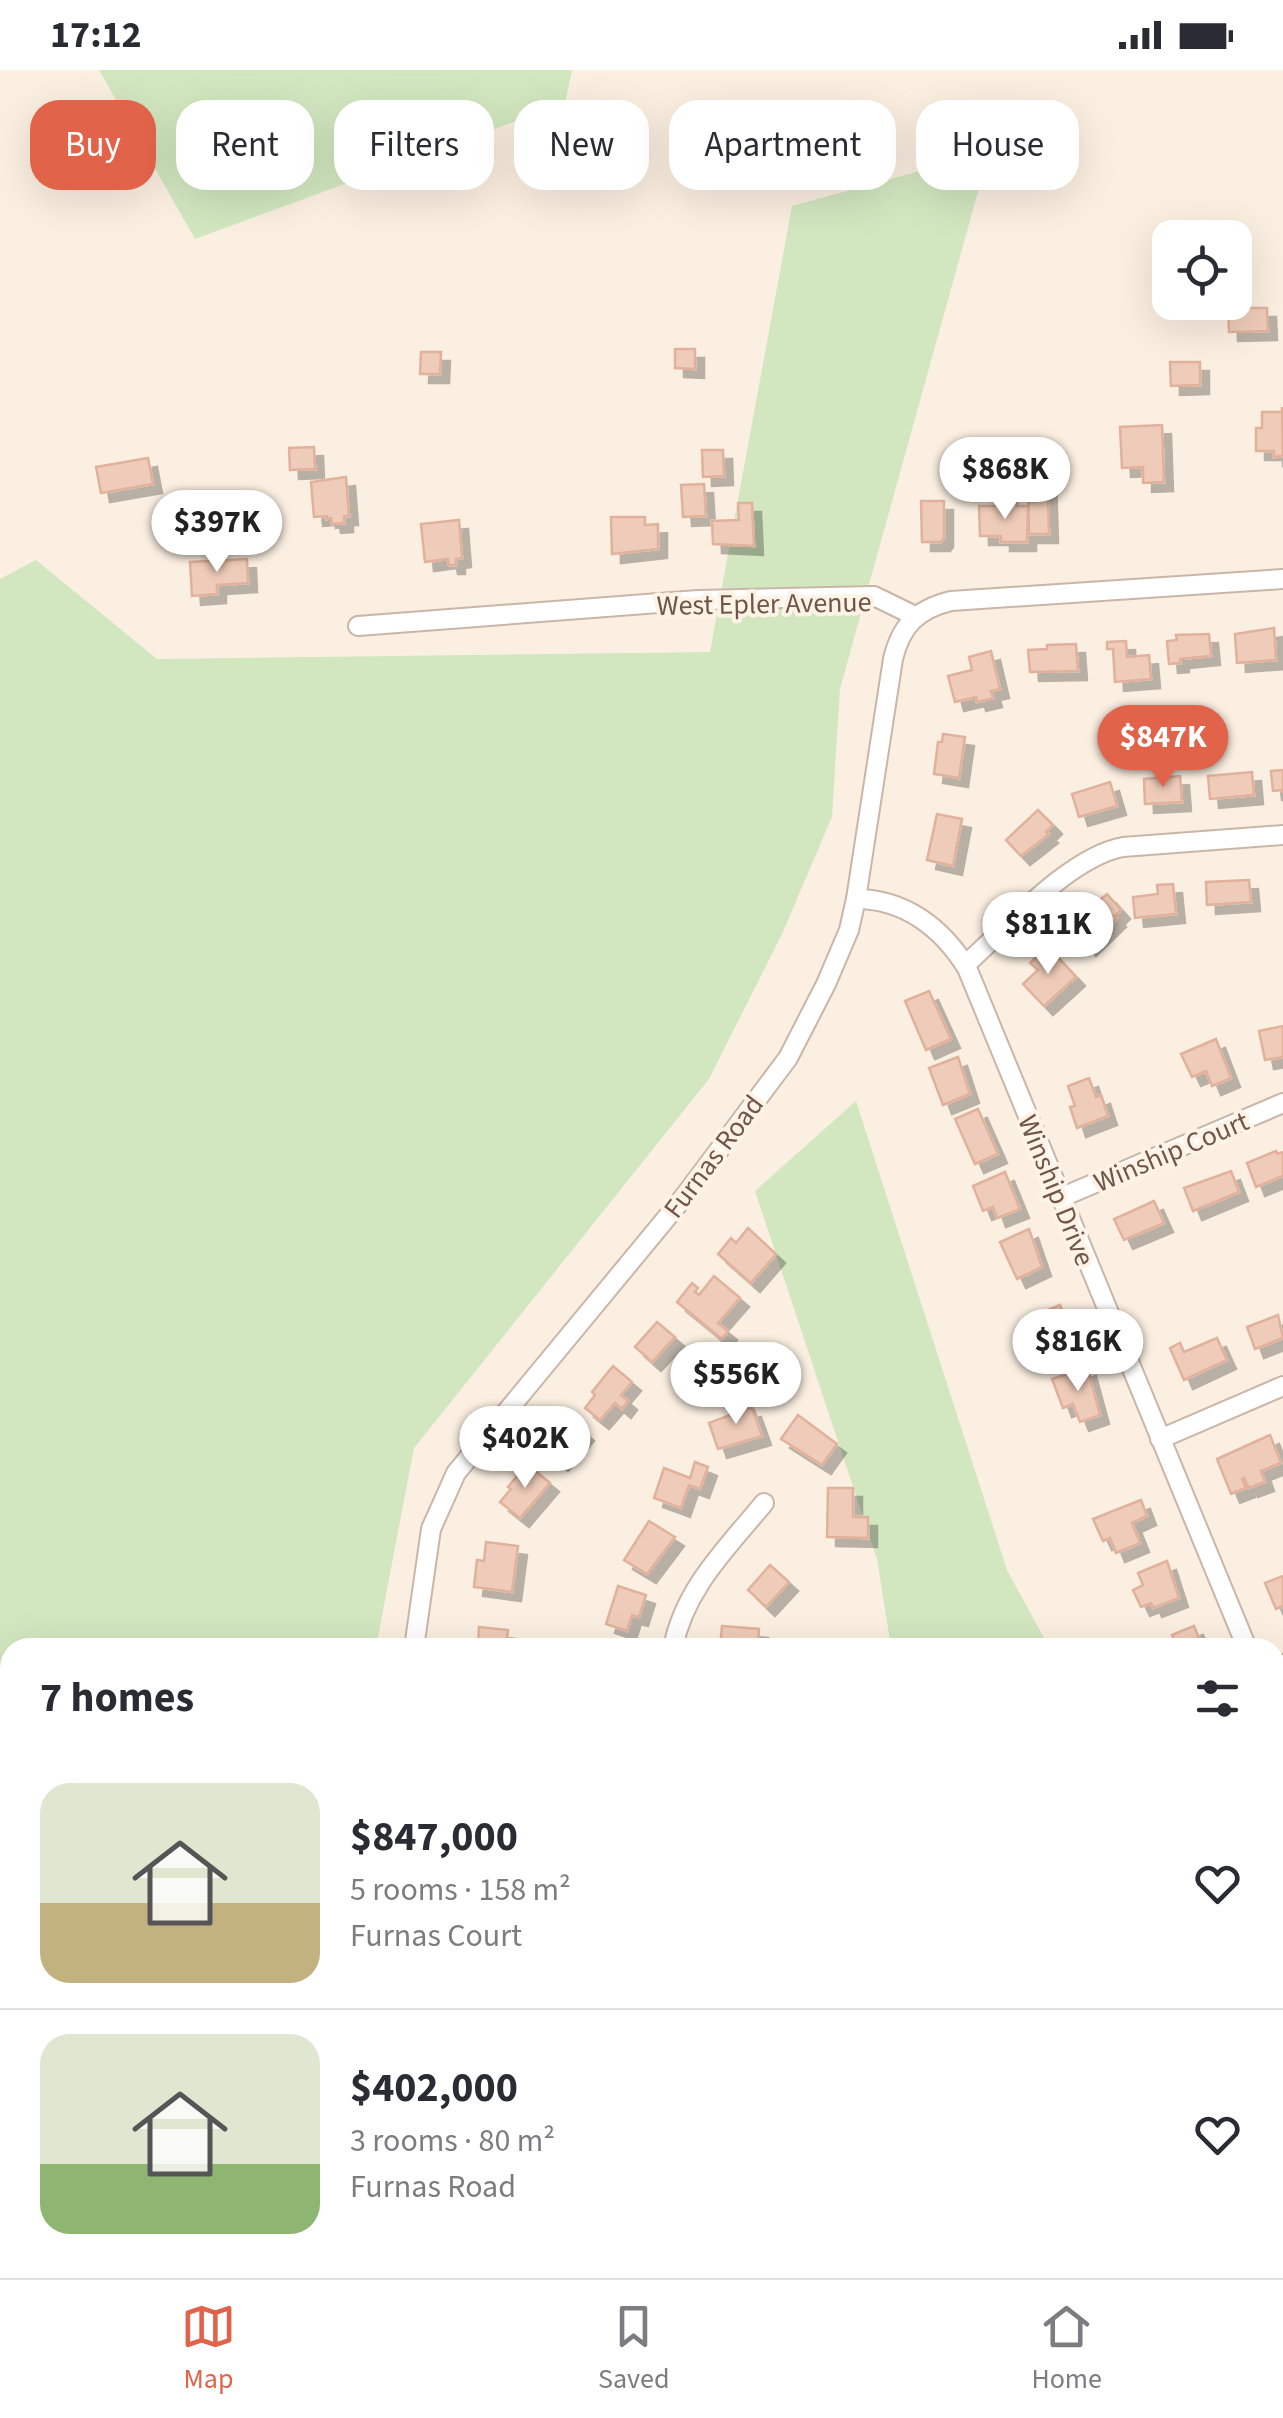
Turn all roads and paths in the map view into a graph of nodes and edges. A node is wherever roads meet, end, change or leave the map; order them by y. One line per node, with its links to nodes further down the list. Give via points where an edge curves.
1 (1283, 579): 2 (street, via 951,602)
2 (915, 616): 3 (street, West Epler Avenue, via 874,596 698,600); 5 (street, Furnas Road, via 893,658)
3 (358, 626)
4 (1283, 836): 6 (street, via 1099,853)
5 (856, 900): 6 (street, Winship Drive, via 916,915 938,930); 12 (street, Furnas Road, via 826,984 788,1058 683,1198 456,1473 431,1530)
6 (965, 965): 8 (street, Winship Drive)
7 (1283, 1104): 8 (street, Winship Court)
8 (1060, 1198): 10 (street, Winship Drive)
9 (1283, 1386): 10 (street)
10 (1160, 1439): 14 (street, Winship Drive)
11 (764, 1503): 13 (street, via 699,1582)
12 (415, 1638)
13 (676, 1638)
14 (1244, 1638)

